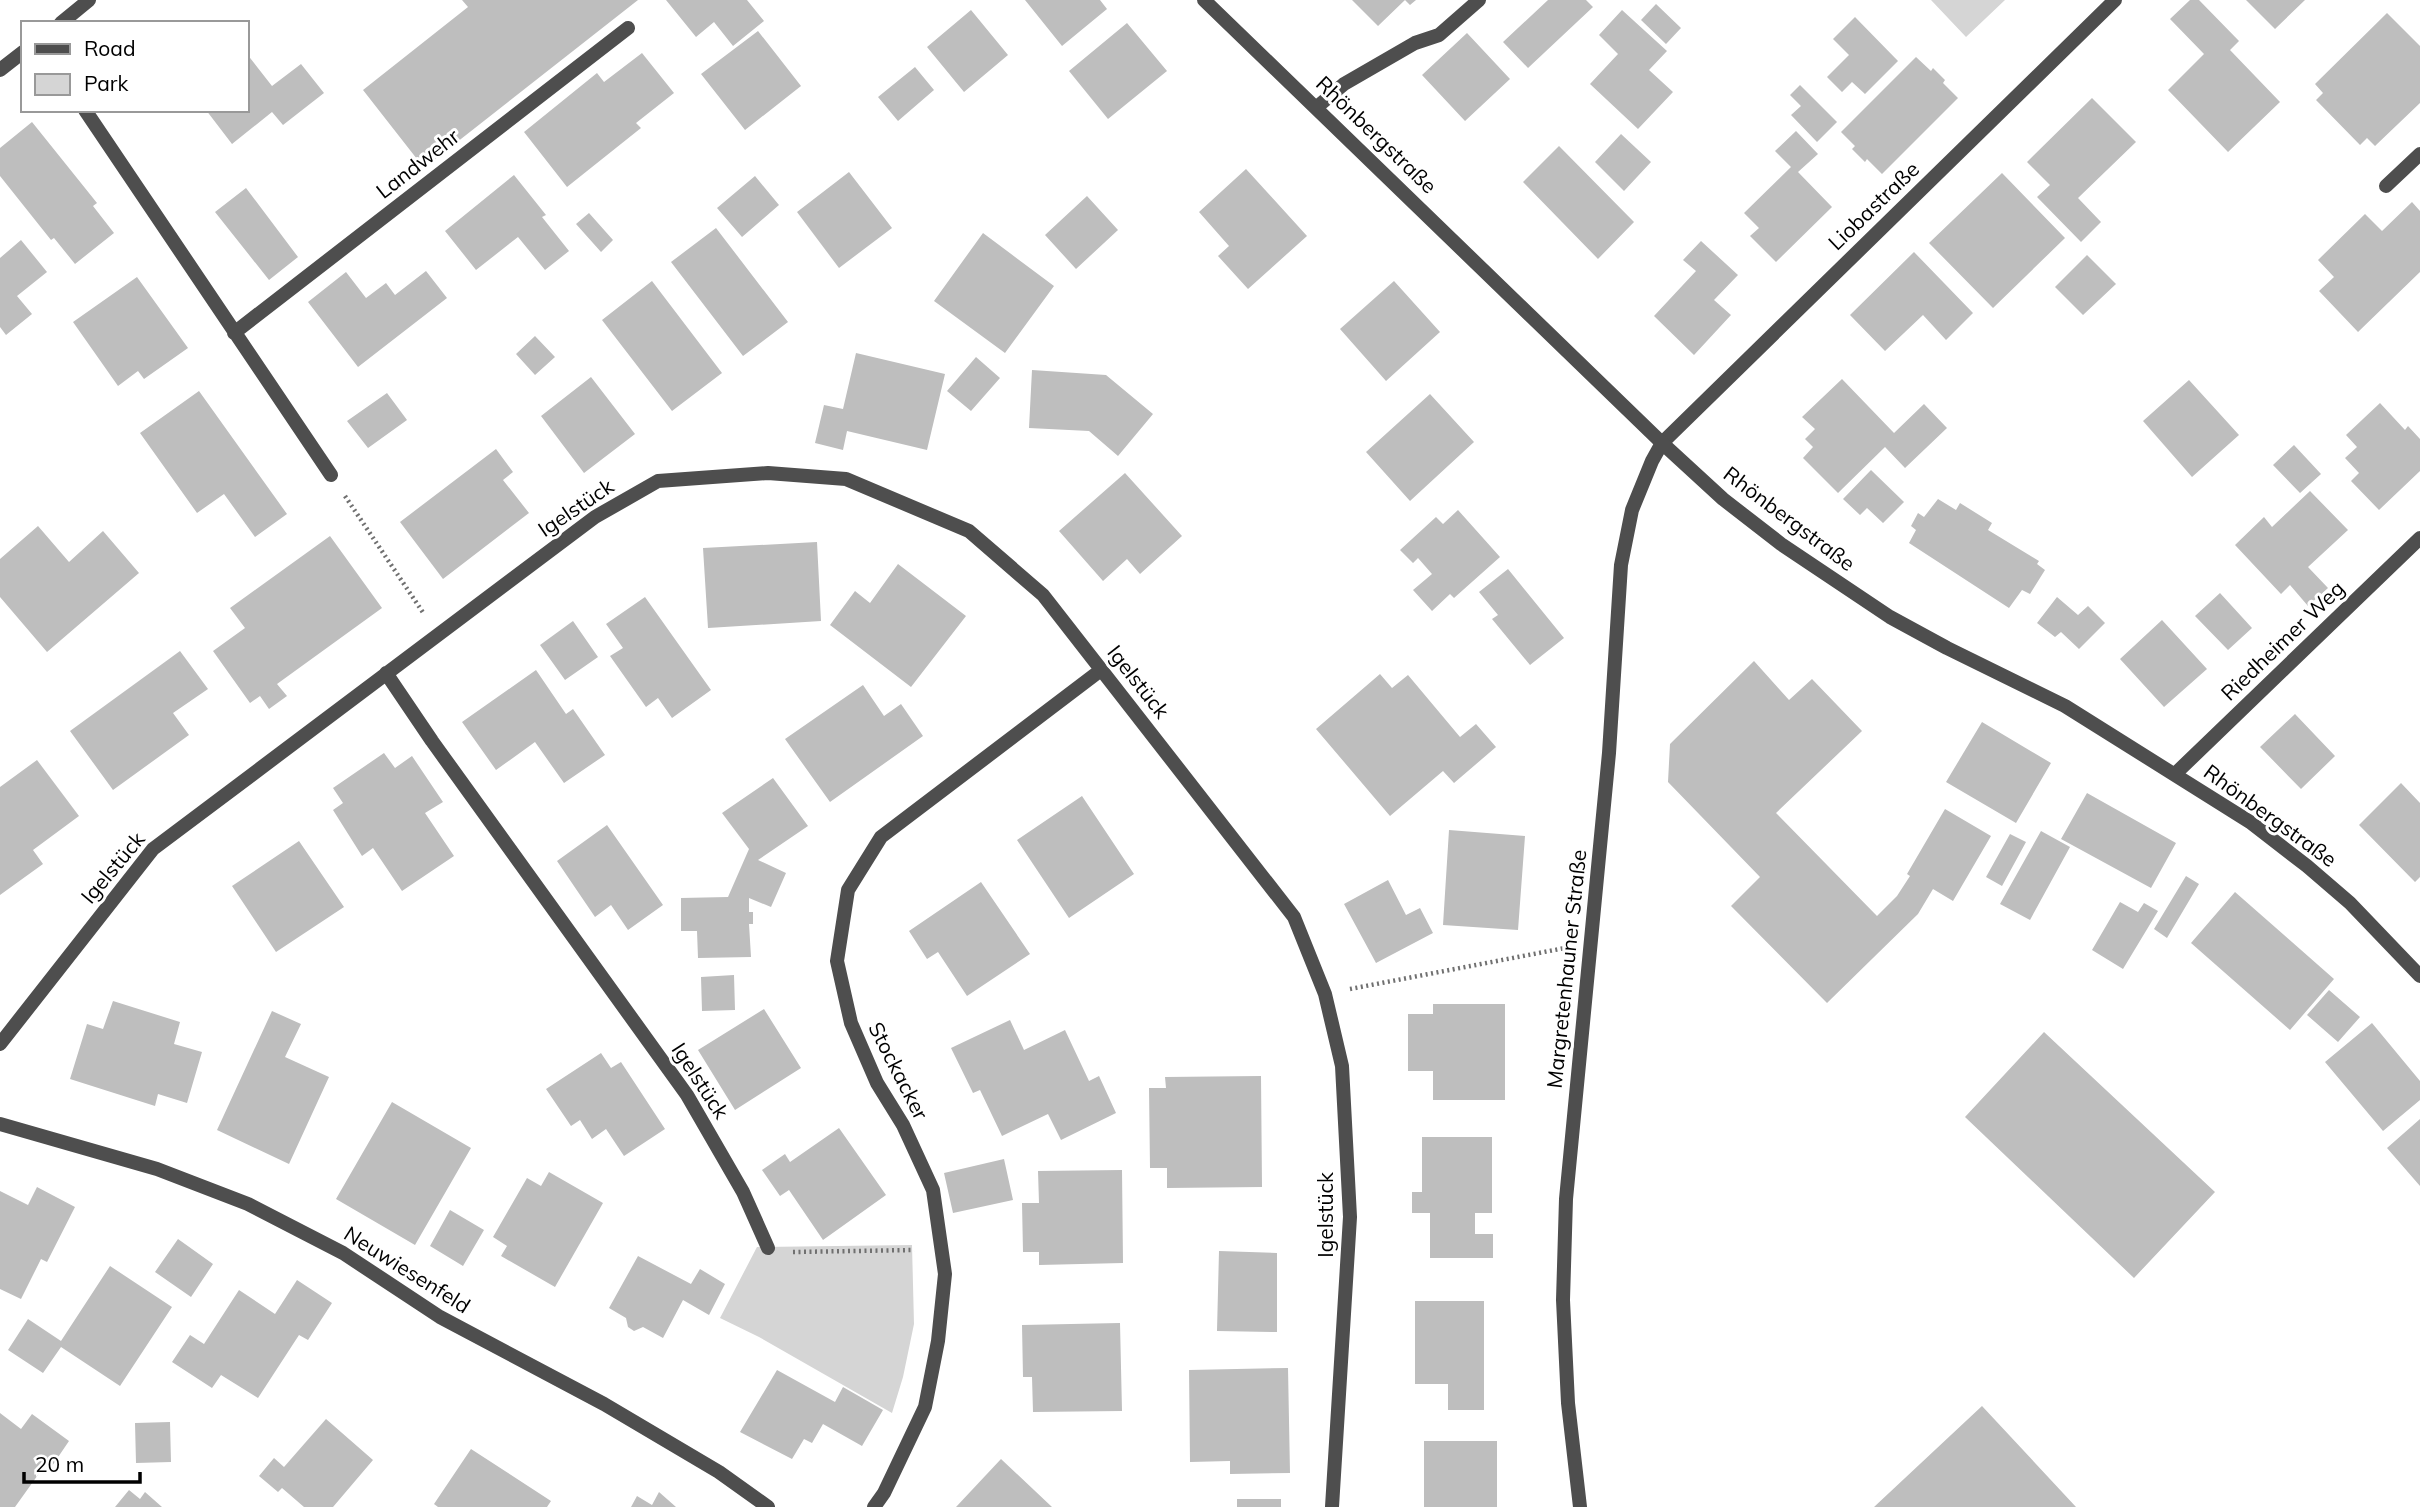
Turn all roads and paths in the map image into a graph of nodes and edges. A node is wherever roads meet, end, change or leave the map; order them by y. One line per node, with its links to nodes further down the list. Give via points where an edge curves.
1 (89, 0): 5 (street)
2 (1204, 0): 9 (street, Rhönbergstraße)
3 (1479, 0): 9 (street, via 1439,36 1415,43 1344,84)
4 (2115, 0): 14 (street, Liobastraße)
5 (63, 21)
6 (628, 28): 13 (street, Landwehr)
7 (21, 53): 8 (street)
8 (0, 69)
9 (1317, 107): 14 (street, Rhönbergstraße)
10 (86, 112): 13 (street)
11 (2420, 154): 12 (street)
12 (2386, 186)
13 (234, 333): 15 (street)
14 (1662, 443): 20 (street, Rhönbergstraße, via 1781,544 1890,617 2065,706); 21 (street, Margretenhauner Straße, via 1632,510 1621,565)
15 (331, 475): 17 (path)
16 (2420, 538): 20 (street, Riedheimer Weg)
17 (437, 636): 18 (street, Igelstück, via 595,517 658,481 768,473 846,479 969,531 1043,594); 19 (street, Igelstück)
18 (1101, 670): 23 (street, Igelstück, via 1294,917); 27 (street, Stockacker, via 881,837 848,890 837,961 851,1023 933,1190)
19 (386, 673): 24 (street, Igelstück, via 153,849); 26 (street, Igelstück, via 687,1095 743,1192)
20 (2175, 774): 22 (street, Rhönbergstraße, via 2250,822 2307,866)
21 (1592, 943): 23 (path); 31 (street, Margretenhauner Straße, via 1566,1199 1563,1300)
22 (2420, 976)
23 (1325, 994): 30 (street, Igelstück, via 1342,1066 1350,1217)
24 (0, 1044)
25 (0, 1125): 28 (street, Neuwiesenfeld, via 157,1169 248,1204 343,1253 440,1317 604,1404 719,1472)
26 (768, 1248): 27 (path, via 769,1252)
27 (942, 1250): 29 (street, Stockacker, via 945,1274 925,1407)
28 (768, 1507)
29 (874, 1507)
30 (1332, 1507)
31 (1580, 1507)

